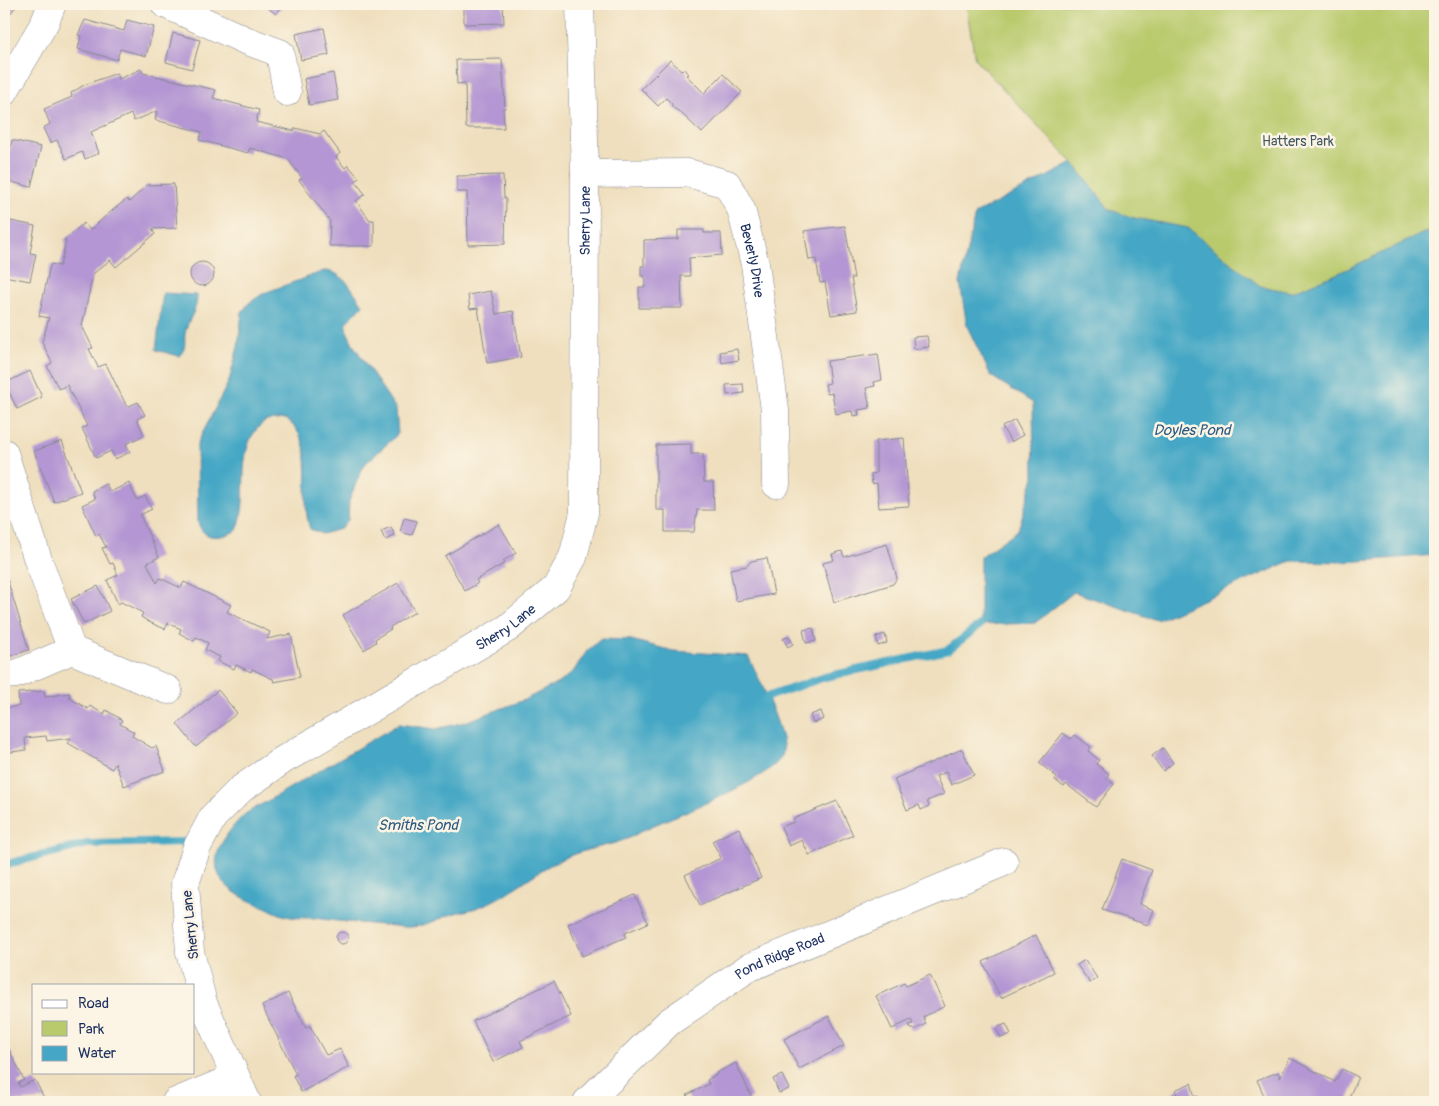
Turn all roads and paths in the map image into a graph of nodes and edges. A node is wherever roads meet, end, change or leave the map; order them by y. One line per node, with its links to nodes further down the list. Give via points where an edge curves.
1 (52, 4): 4 (street, via 46,22)
2 (165, 4): 5 (street, via 280,54)
3 (580, 4): 6 (street, Sherry Lane)
4 (4, 92)
5 (286, 92)
6 (585, 174): 8 (street, Beverly Drive, via 688,173 727,184 741,209 756,264 775,410); 13 (street, Sherry Lane, via 584,513 573,557 556,588 508,628 283,760 241,790 213,817 197,847 185,884 190,952 203,1003)
7 (4, 453): 9 (street, via 38,560)
8 (776, 484)
9 (72, 650): 10 (street, via 16,674); 11 (street)
10 (4, 675)
11 (168, 690)
12 (1004, 862): 16 (street, Pond Ridge Road, via 748,968 669,1022)
13 (234, 1078): 14 (street); 15 (street, Sherry Lane)
14 (176, 1102)
15 (247, 1102)
16 (587, 1102)

